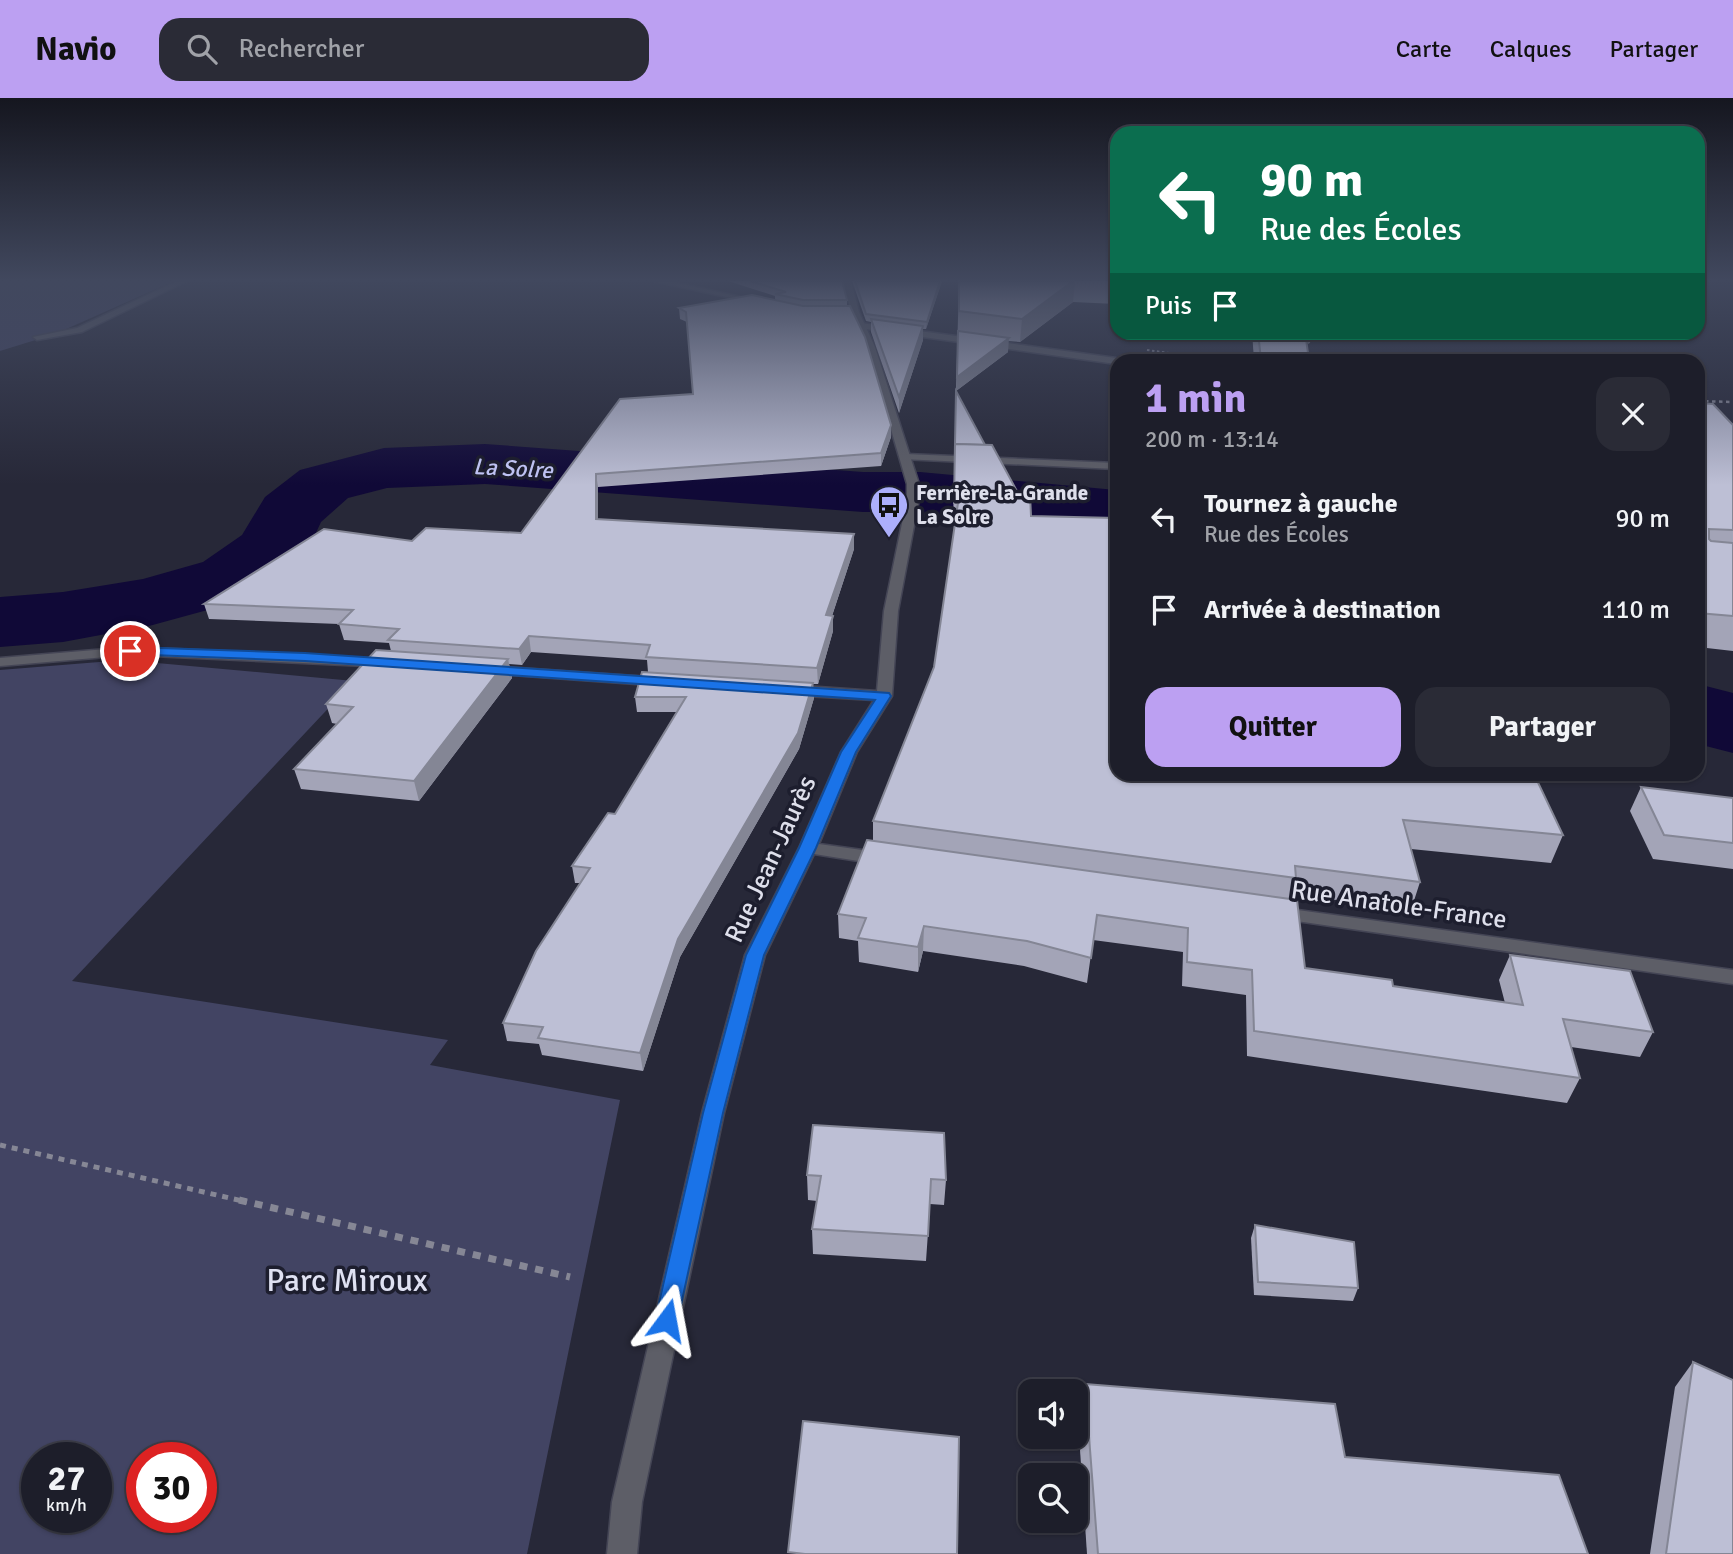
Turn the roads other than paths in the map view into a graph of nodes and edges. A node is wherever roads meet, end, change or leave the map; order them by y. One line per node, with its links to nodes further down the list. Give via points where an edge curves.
1 (873, 349): 4 (street, Rue Jean-Jaurès)
2 (1028, 349): 3 (street)
3 (1110, 360)
4 (906, 457): 5 (street); 11 (street, Rue Jean-Jaurès, via 913,491 891,611)
5 (1110, 466)
6 (0, 662): 7 (street, via 130,651)
7 (400, 664)
8 (467, 668): 9 (street)
9 (682, 683)
10 (776, 689): 11 (street)
11 (884, 696): 12 (street, Rue Jean-Jaurès, via 849,752)
12 (808, 848): 13 (street); 16 (street, Rue Jean-Jaurès, via 755,955 713,1113 627,1502)
13 (904, 862)
14 (1264, 912): 15 (street, Rue Anatole-France)
15 (1733, 977)
16 (622, 1554)

